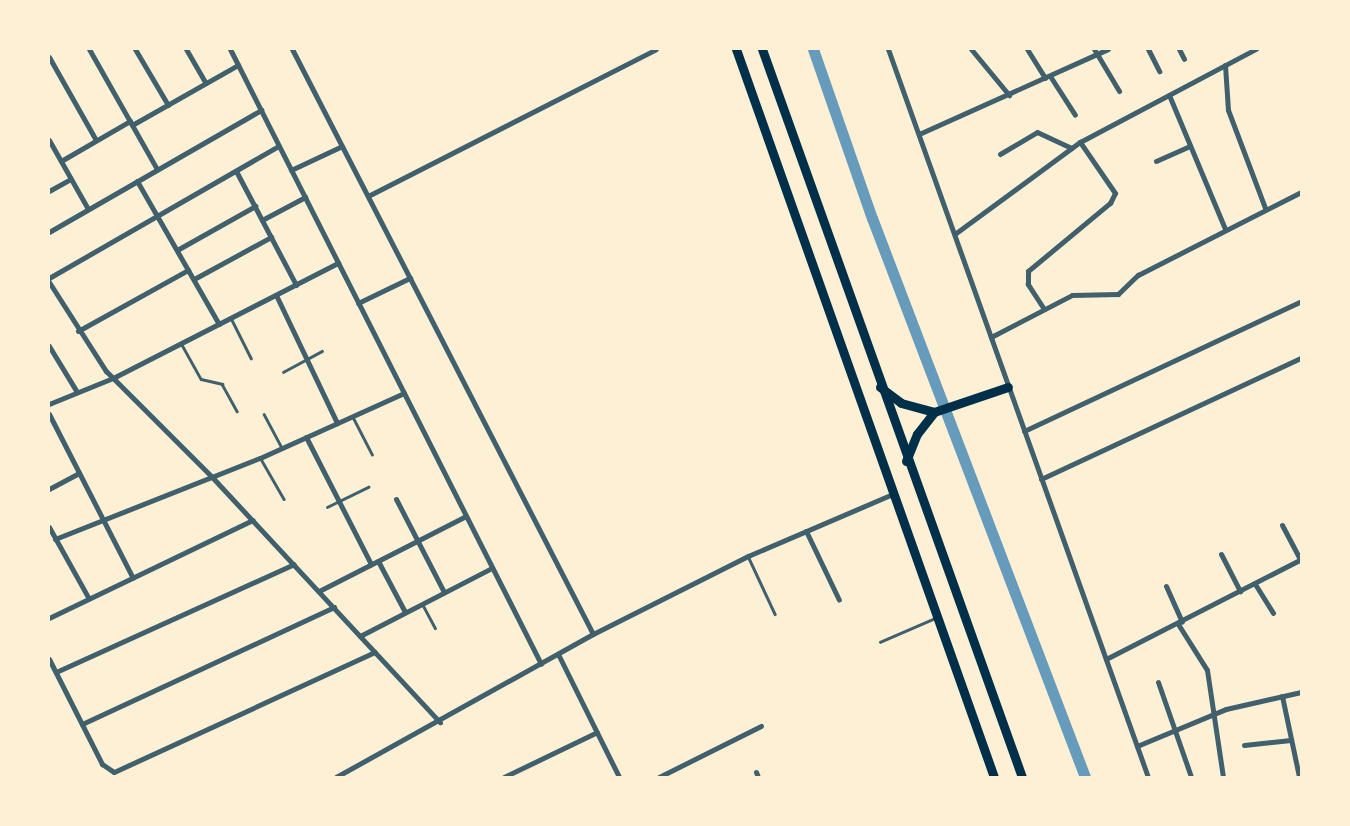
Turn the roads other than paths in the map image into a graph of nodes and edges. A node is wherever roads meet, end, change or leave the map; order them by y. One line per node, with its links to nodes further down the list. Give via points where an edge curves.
1 (89, 49): 30 (street)
2 (135, 49): 27 (street)
3 (186, 49): 23 (street)
4 (230, 49): 19 (street)
5 (292, 49): 36 (street)
6 (656, 49): 49 (street)
7 (736, 49): 106 (highway)
8 (762, 49): 84 (highway)
9 (888, 49): 31 (street)
10 (971, 49): 26 (street, via 982,67)
11 (1027, 49): 22 (street)
12 (1108, 49): 16 (street)
13 (1148, 49): 21 (street)
14 (1178, 49): 18 (street)
15 (1256, 49): 20 (street)
16 (1095, 51): 22 (street); 24 (street)
17 (49, 57): 33 (street)
18 (1184, 59)
19 (238, 65): 23 (street); 28 (street)
20 (1225, 65): 25 (street); 52 (street, via 1228,110)
21 (1159, 71)
22 (1047, 77): 26 (street); 29 (street)
23 (206, 83): 27 (street)
24 (1119, 91)
25 (1169, 94): 34 (street); 37 (street)
26 (1009, 95): 31 (street)
27 (168, 104): 30 (street)
28 (261, 110): 35 (street); 42 (street)
29 (1075, 115)
30 (131, 123): 33 (street); 42 (street)
31 (920, 134): 58 (street)
32 (49, 140): 40 (street)
33 (96, 140): 40 (street)
34 (1080, 142): 38 (street); 71 (street, via 1115,193 1110,203 1028,270 1028,284)
35 (279, 146): 43 (street); 44 (street)
36 (342, 146): 43 (street); 49 (street)
37 (1190, 146): 41 (street); 56 (street)
38 (1071, 148): 39 (street, via 1038,132); 58 (street)
39 (1000, 154)
40 (61, 161): 45 (street)
41 (1156, 161)
42 (157, 169): 46 (street)
43 (291, 170): 50 (street)
44 (236, 171): 51 (street); 54 (street)
45 (71, 179): 47 (street); 53 (street)
46 (137, 181): 53 (street); 54 (street)
47 (49, 191)
48 (1301, 192): 52 (street)
49 (368, 196): 64 (street)
50 (305, 197): 55 (street); 61 (street)
51 (255, 206): 55 (street); 60 (street)
52 (1265, 208): 56 (street)
53 (88, 209): 57 (street)
54 (157, 216): 60 (street); 63 (street)
55 (262, 220): 59 (street)
56 (1225, 229): 71 (street, via 1138,275 1118,294 1078,293)
57 (49, 232)
58 (956, 233): 75 (street)
59 (271, 237): 65 (street); 67 (street)
60 (177, 250): 62 (street)
61 (338, 263): 67 (street); 70 (street)
62 (188, 270): 65 (street); 74 (street)
63 (49, 278)
64 (410, 278): 70 (street); 143 (street)
65 (194, 279): 73 (street)
66 (49, 282): 74 (street)
67 (296, 285): 68 (street)
68 (276, 295): 72 (street); 81 (street)
69 (1301, 300): 95 (street)
70 (358, 303): 87 (street)
71 (1044, 309): 75 (street)
72 (231, 318): 73 (street); 79 (lane)
73 (219, 324): 76 (street)
74 (78, 330): 83 (street)
75 (991, 337): 85 (street)
76 (181, 343): 83 (street); 89 (lane, via 199,377 222,384)
77 (49, 346): 86 (street)
78 (322, 351): 81 (lane)
79 (252, 358)
80 (1301, 358): 103 (street)
81 (307, 359): 82 (lane); 94 (street)
82 (283, 372)
83 (113, 378): 86 (street); 102 (street)
84 (880, 386): 90 (highway, via 901,404); 100 (highway)
85 (1008, 387): 90 (highway); 95 (street)
86 (77, 392): 88 (street)
87 (404, 393): 93 (street); 111 (street)
88 (49, 404)
89 (237, 411)
90 (934, 412): 100 (highway, via 918,434)
91 (49, 414): 101 (street)
92 (264, 414): 97 (lane)
93 (353, 416): 94 (street); 98 (lane)
94 (337, 423): 96 (street)
95 (1024, 431): 103 (street)
96 (306, 437): 97 (street); 109 (street)
97 (282, 448): 99 (street)
98 (372, 454)
99 (260, 458): 102 (street); 107 (lane)
100 (906, 461): 169 (highway)
101 (79, 473): 105 (street); 112 (street)
102 (212, 476): 112 (street); 113 (street)
103 (1041, 479): 149 (street)
104 (368, 487): 109 (lane)
105 (49, 489)
106 (893, 494): 116 (street); 139 (highway)
107 (284, 499)
108 (396, 500): 118 (street)
109 (339, 501): 110 (lane); 124 (street)
110 (327, 507)
111 (466, 516): 118 (street); 125 (street)
112 (103, 520): 117 (street); 126 (street)
113 (253, 520): 123 (street); 126 (street)
114 (1282, 525): 121 (street)
115 (49, 527): 117 (street)
116 (806, 531): 120 (street); 133 (street)
117 (55, 539): 132 (street)
118 (417, 541): 122 (street); 131 (street)
119 (1221, 554): 130 (street)
120 (748, 556): 138 (lane); 143 (street)
121 (1301, 560): 127 (street)
122 (378, 561): 124 (street); 136 (street)
123 (294, 564): 129 (street); 151 (street)
124 (371, 564): 129 (street)
125 (492, 568): 131 (street); 150 (street)
126 (133, 578): 132 (street)
127 (1255, 584): 130 (street); 137 (street)
128 (1166, 586): 141 (street)
129 (319, 591): 135 (street)
130 (1240, 591): 141 (street)
131 (444, 592): 134 (street)
132 (89, 599): 140 (street)
133 (839, 600)
134 (422, 603): 136 (street); 142 (lane)
135 (334, 607): 144 (street); 157 (street)
136 (405, 612): 144 (street)
137 (1273, 613)
138 (775, 614)
139 (936, 617): 145 (lane); 168 (highway)
140 (49, 618)
141 (1180, 623): 149 (street); 155 (street, via 1207,670)
142 (435, 628)
143 (593, 634): 147 (street)
144 (360, 636): 146 (street)
145 (880, 642)
146 (375, 652): 156 (street); 157 (street, via 118,772 102,764)
147 (558, 654): 150 (street); 160 (street)
148 (49, 659): 151 (street)
149 (1106, 659): 162 (street)
150 (541, 664): 156 (street)
151 (56, 672): 157 (street)
152 (1158, 682): 159 (street)
153 (1301, 692): 154 (street)
154 (1282, 696): 155 (street); 161 (street)
155 (1216, 713): 159 (street); 172 (street)
156 (440, 722): 164 (street)
157 (82, 724)
158 (761, 726): 167 (street)
159 (1174, 730): 162 (street); 171 (street)
160 (597, 732): 165 (street); 166 (street)
161 (1291, 740): 163 (street); 173 (street)
162 (1137, 746): 170 (street)
163 (1244, 746)
164 (336, 777)
165 (504, 777)
166 (619, 777)
167 (659, 777)
168 (994, 777)
169 (1022, 777)
170 (1148, 777)
171 (1191, 777)
172 (1223, 777)
173 (1299, 777)

